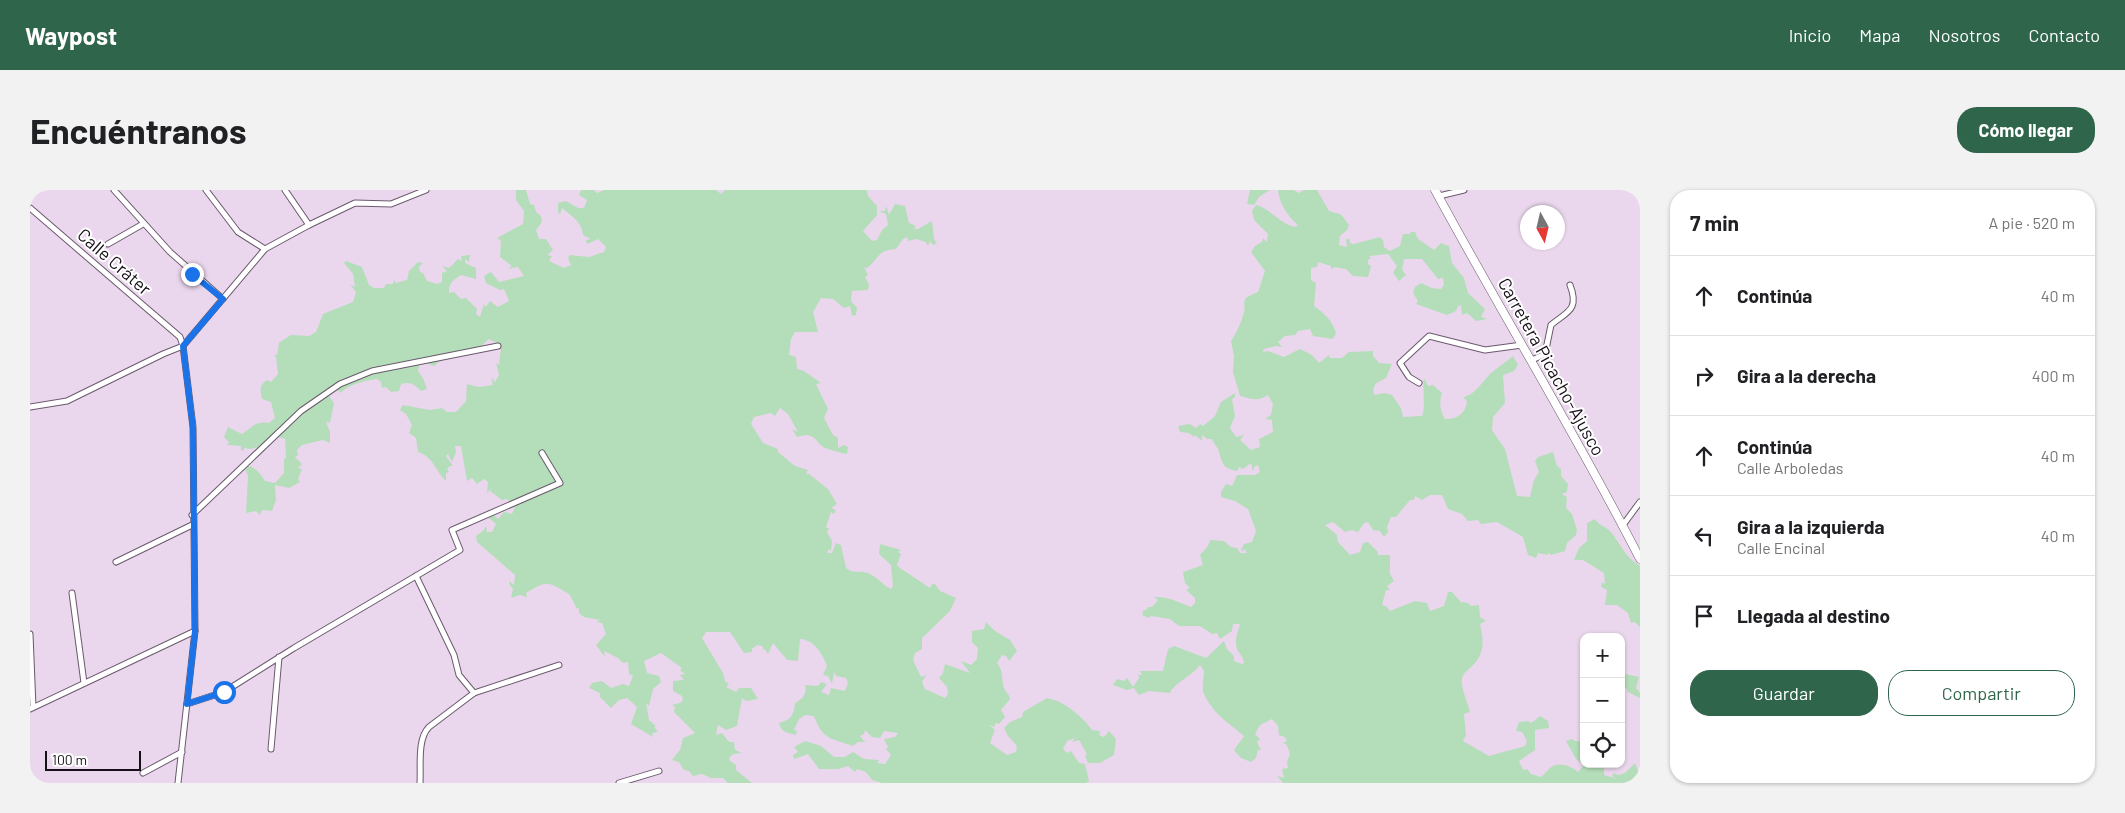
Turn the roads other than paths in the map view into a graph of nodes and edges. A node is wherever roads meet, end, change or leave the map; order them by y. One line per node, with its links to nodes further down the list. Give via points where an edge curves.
1 (114, 190): 10 (street)
2 (206, 190): 13 (street, via 238,232)
3 (285, 190): 11 (street)
4 (409, 190): 8 (street)
5 (426, 190): 8 (street)
6 (1464, 190): 7 (street)
7 (1437, 193): 16 (main road, Carretera Picacho-Ajusco)
8 (413, 196): 11 (street, via 390,204 355,204)
9 (30, 208): 17 (street, Calle Cráter, via 180,337)
10 (142, 224): 12 (street); 15 (street, via 192,274)
11 (309, 225): 13 (street)
12 (108, 244)
13 (266, 250): 15 (street)
14 (1570, 285): 19 (street, via 1573,300 1569,313 1551,325 1545,354)
15 (223, 299): 17 (street)
16 (1522, 345): 19 (main road, Carretera Picacho-Ajusco); 20 (street, via 1485,350 1429,336 1400,363 1409,377)
17 (183, 346): 21 (street, via 67,401); 24 (street, via 193,428)
18 (498, 346): 24 (street, via 372,371 340,384 301,411)
19 (1532, 360): 26 (main road, Carretera Picacho-Ajusco)
20 (1419, 383)
21 (30, 407)
22 (542, 453): 29 (street, via 560,483 452,530 460,550)
23 (1640, 502): 26 (street)
24 (192, 515): 25 (street)
25 (192, 525): 28 (street); 31 (street)
26 (1622, 525): 27 (main road, Carretera Picacho-Ajusco)
27 (1640, 559)
28 (116, 562)
29 (416, 576): 33 (street); 36 (street, via 454,655 459,675)
30 (72, 593): 35 (street)
31 (195, 631): 35 (street); 37 (street)
32 (30, 634): 38 (street)
33 (279, 657): 37 (street, via 224,692); 39 (street)
34 (559, 666): 36 (street)
35 (84, 683): 38 (street)
36 (474, 693): 44 (street, via 424,732)
37 (187, 704): 40 (street)
38 (32, 708)
39 (271, 749)
40 (182, 752): 42 (street); 43 (street)
41 (659, 771): 45 (street)
42 (143, 772)
43 (178, 783)
44 (420, 783)
45 (619, 783)

